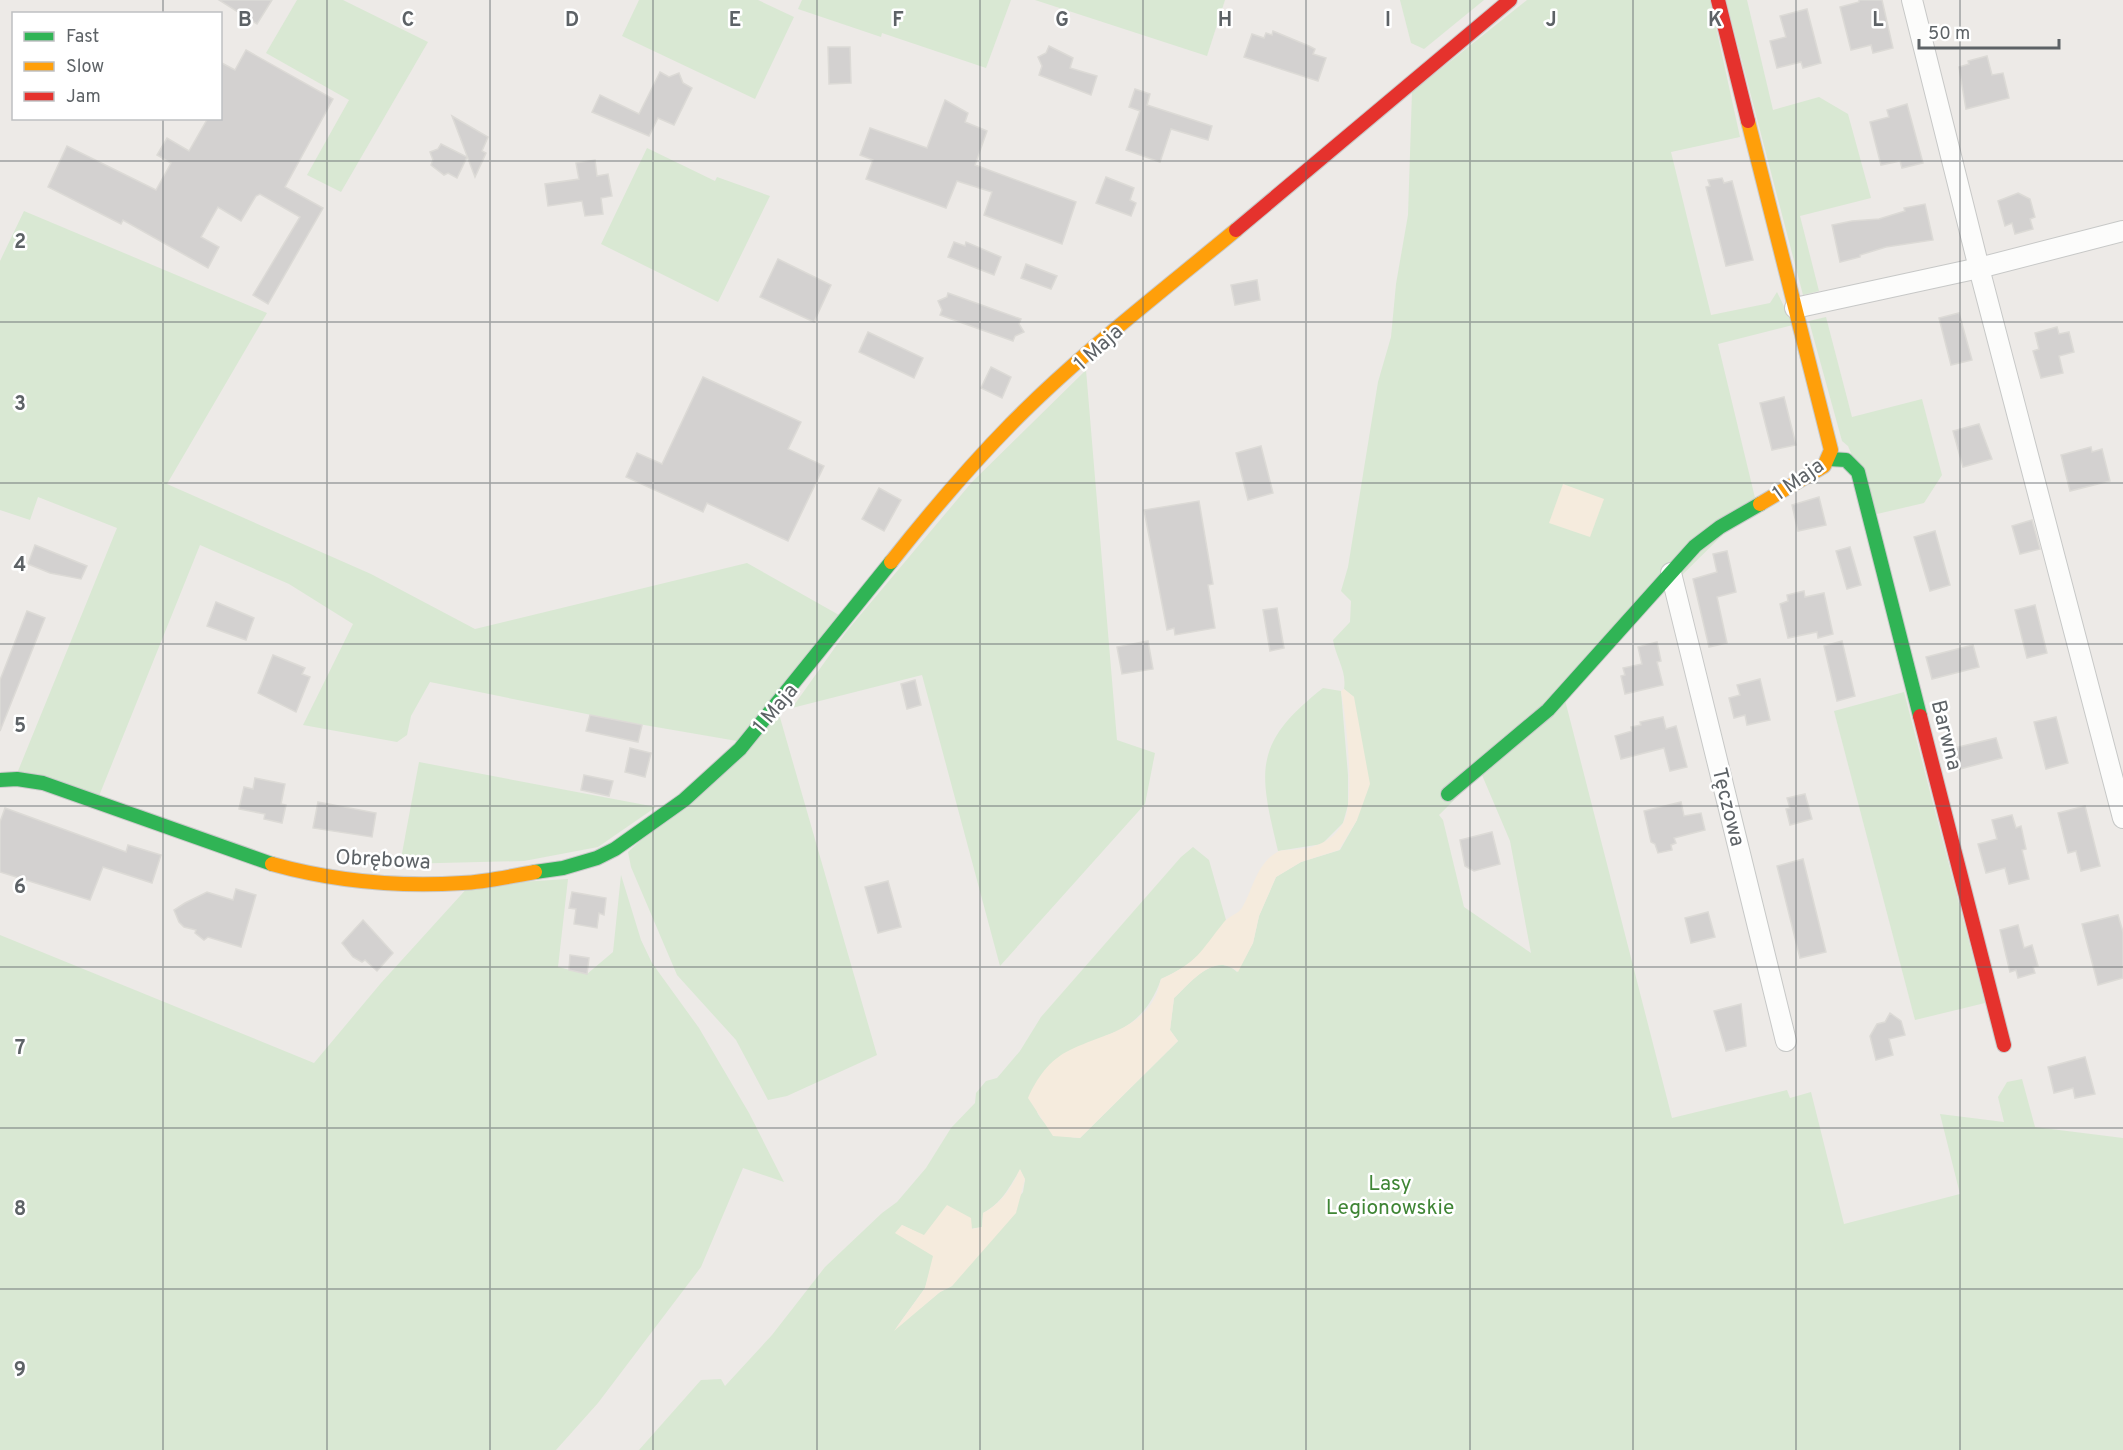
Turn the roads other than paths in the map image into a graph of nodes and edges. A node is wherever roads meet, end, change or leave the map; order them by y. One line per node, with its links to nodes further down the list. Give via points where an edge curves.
1 (1510, 0): 9 (street, 1 Maja, via 1111,334 1012,423 940,501)
2 (1718, 0): 6 (street, 1 Maja)
3 (1912, 0): 5 (street)
4 (2123, 231): 5 (street)
5 (1979, 268): 6 (street); 12 (street)
6 (1796, 308): 7 (street, 1 Maja, via 1831,450)
7 (1829, 459): 8 (street, 1 Maja, via 1812,474 1720,527 1695,546); 14 (street, Barwna, via 1851,460 1858,471)
8 (1671, 573): 11 (street, 1 Maja, via 1548,710); 13 (street, Tęczowa)
9 (741, 749): 10 (street, Obrębowa, via 684,800 633,838 597,858 563,868 463,883 352,881 311,875 247,857 43,783)
10 (0, 780)
11 (1448, 794)
12 (2123, 818)
13 (1786, 1041)
14 (2004, 1045)

